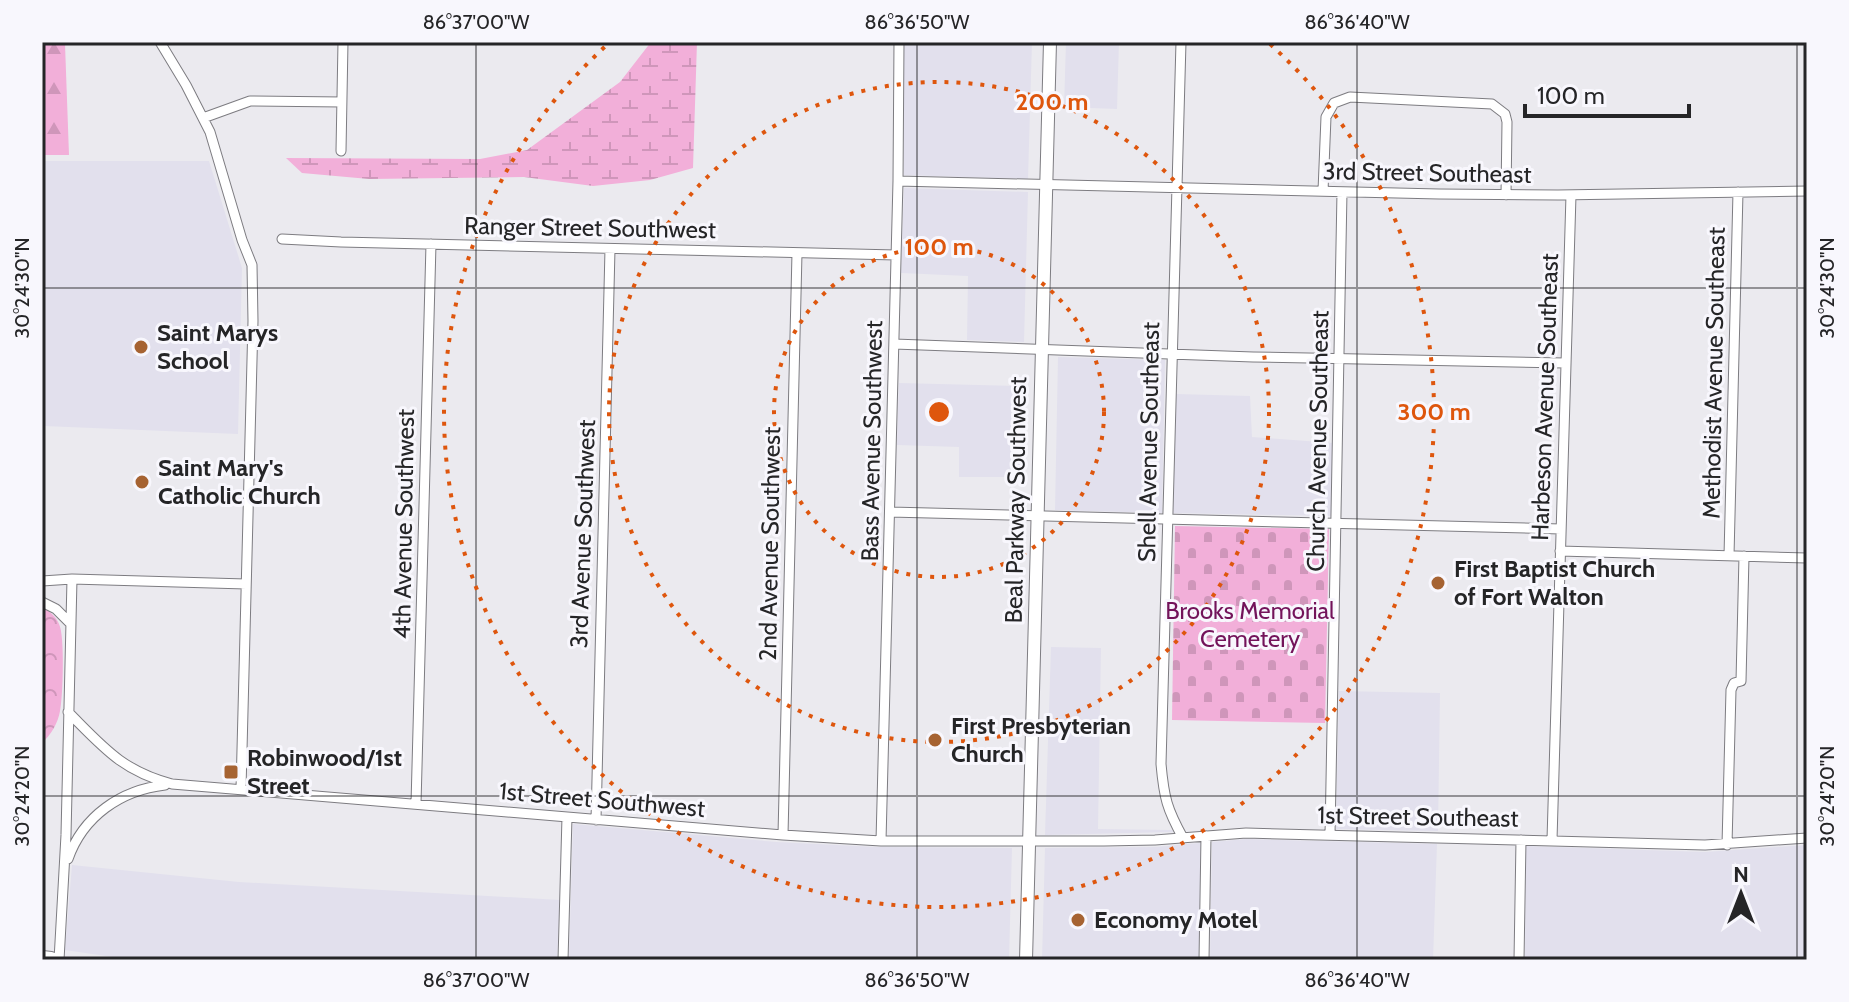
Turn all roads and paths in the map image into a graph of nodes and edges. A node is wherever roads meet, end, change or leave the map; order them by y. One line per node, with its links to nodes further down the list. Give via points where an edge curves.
1 (160, 42): 7 (street)
2 (343, 42): 6 (street)
3 (899, 42): 9 (street, Bass Avenue Southwest)
4 (1050, 42): 10 (main road, Beal Parkway Southwest)
5 (1181, 42): 11 (street, Shell Avenue Southeast)
6 (342, 102): 7 (street, via 250,101); 8 (street)
7 (203, 118): 39 (street, via 252,265)
8 (341, 151)
9 (898, 181): 10 (street, 3rd Street Southeast); 22 (street, Bass Avenue Southwest)
10 (1046, 185): 11 (street, 3rd Street Southeast); 24 (main road, Beal Parkway Southwest)
11 (1177, 187): 12 (street, 3rd Street Southeast); 25 (street, Shell Avenue Southeast)
12 (1323, 191): 14 (street, 3rd Street Southeast); 16 (street, via 1326,117 1334,103 1350,97 1492,104 1507,122)
13 (1807, 191): 15 (street, 3rd Street Southeast)
14 (1342, 192): 16 (street, 3rd Street Southeast); 26 (street, Church Avenue Southeast)
15 (1738, 192): 17 (street, 3rd Street Southeast); 34 (street, Methodist Avenue Southeast)
16 (1506, 195): 17 (street, 3rd Street Southeast)
17 (1571, 195): 27 (street, Harbeson Avenue Southeast)
18 (282, 239): 19 (street, Ranger Street Southwest)
19 (431, 244): 20 (street, Ranger Street Southwest); 45 (street, 4th Avenue Southwest)
20 (610, 249): 21 (street, Ranger Street Southwest); 47 (street, 3rd Avenue Southwest)
21 (797, 253): 22 (street, Ranger Street Southwest); 48 (street, 2nd Avenue Southwest)
22 (896, 255): 23 (street, Bass Avenue Southwest)
23 (894, 344): 24 (street); 28 (street, Bass Avenue Southwest)
24 (1042, 350): 25 (street); 29 (main road, Beal Parkway Southwest)
25 (1171, 354): 26 (street); 30 (street, Shell Avenue Southeast)
26 (1340, 358): 27 (street); 31 (street, Church Avenue Southeast)
27 (1565, 363): 32 (street, Harbeson Avenue Southeast)
28 (890, 512): 29 (street); 55 (street, Bass Avenue Southwest)
29 (1038, 516): 30 (street); 56 (main road, Beal Parkway Southwest)
30 (1167, 520): 31 (street); 51 (street, Shell Avenue Southeast, via 1161,764 1169,813)
31 (1337, 523): 32 (street); 49 (street, Church Avenue Southeast)
32 (1561, 529): 33 (street, Harbeson Avenue Southeast)
33 (1560, 551): 34 (street); 54 (street, Harbeson Avenue Southeast)
34 (1729, 556): 35 (street)
35 (1744, 556): 36 (street); 57 (street, via 1741,681 1731,690)
36 (1807, 558)
37 (72, 579): 38 (street); 39 (street); 41 (street)
38 (42, 581)
39 (246, 584): 44 (street)
40 (42, 602): 41 (street)
41 (70, 623): 42 (street)
42 (68, 712): 43 (street, 1st Street Southwest, via 126,765); 58 (street)
43 (172, 784): 44 (street, 1st Street Southwest); 58 (street, 1st Street Southwest, via 143,789 105,807 82,832)
44 (241, 789): 45 (street, 1st Street Southwest)
45 (416, 804): 46 (street, 1st Street Southwest)
46 (567, 817): 47 (street, 1st Street Southwest); 62 (street)
47 (596, 820): 48 (street, 1st Street Southwest)
48 (783, 835): 55 (street, 1st Street Southwest)
49 (1330, 835): 50 (street, 1st Street Southeast); 53 (street, 1st Street Southeast)
50 (1206, 836): 51 (street, 1st Street Southeast); 64 (street)
51 (1183, 838): 56 (street, 1st Street Southeast)
52 (1807, 838): 57 (street, 1st Street Southeast)
53 (1521, 840): 54 (street, 1st Street Southeast); 65 (street)
54 (1552, 840): 57 (street, 1st Street Southeast)
55 (881, 841): 56 (street, 1st Street Southwest)
56 (1029, 841): 63 (main road, Beal Parkway Southwest)
57 (1727, 845)
58 (65, 868): 61 (street)
59 (42, 959): 60 (highway)
60 (51, 960)
61 (59, 960)
62 (563, 960)
63 (1026, 960)
64 (1204, 960)
65 (1519, 960)

